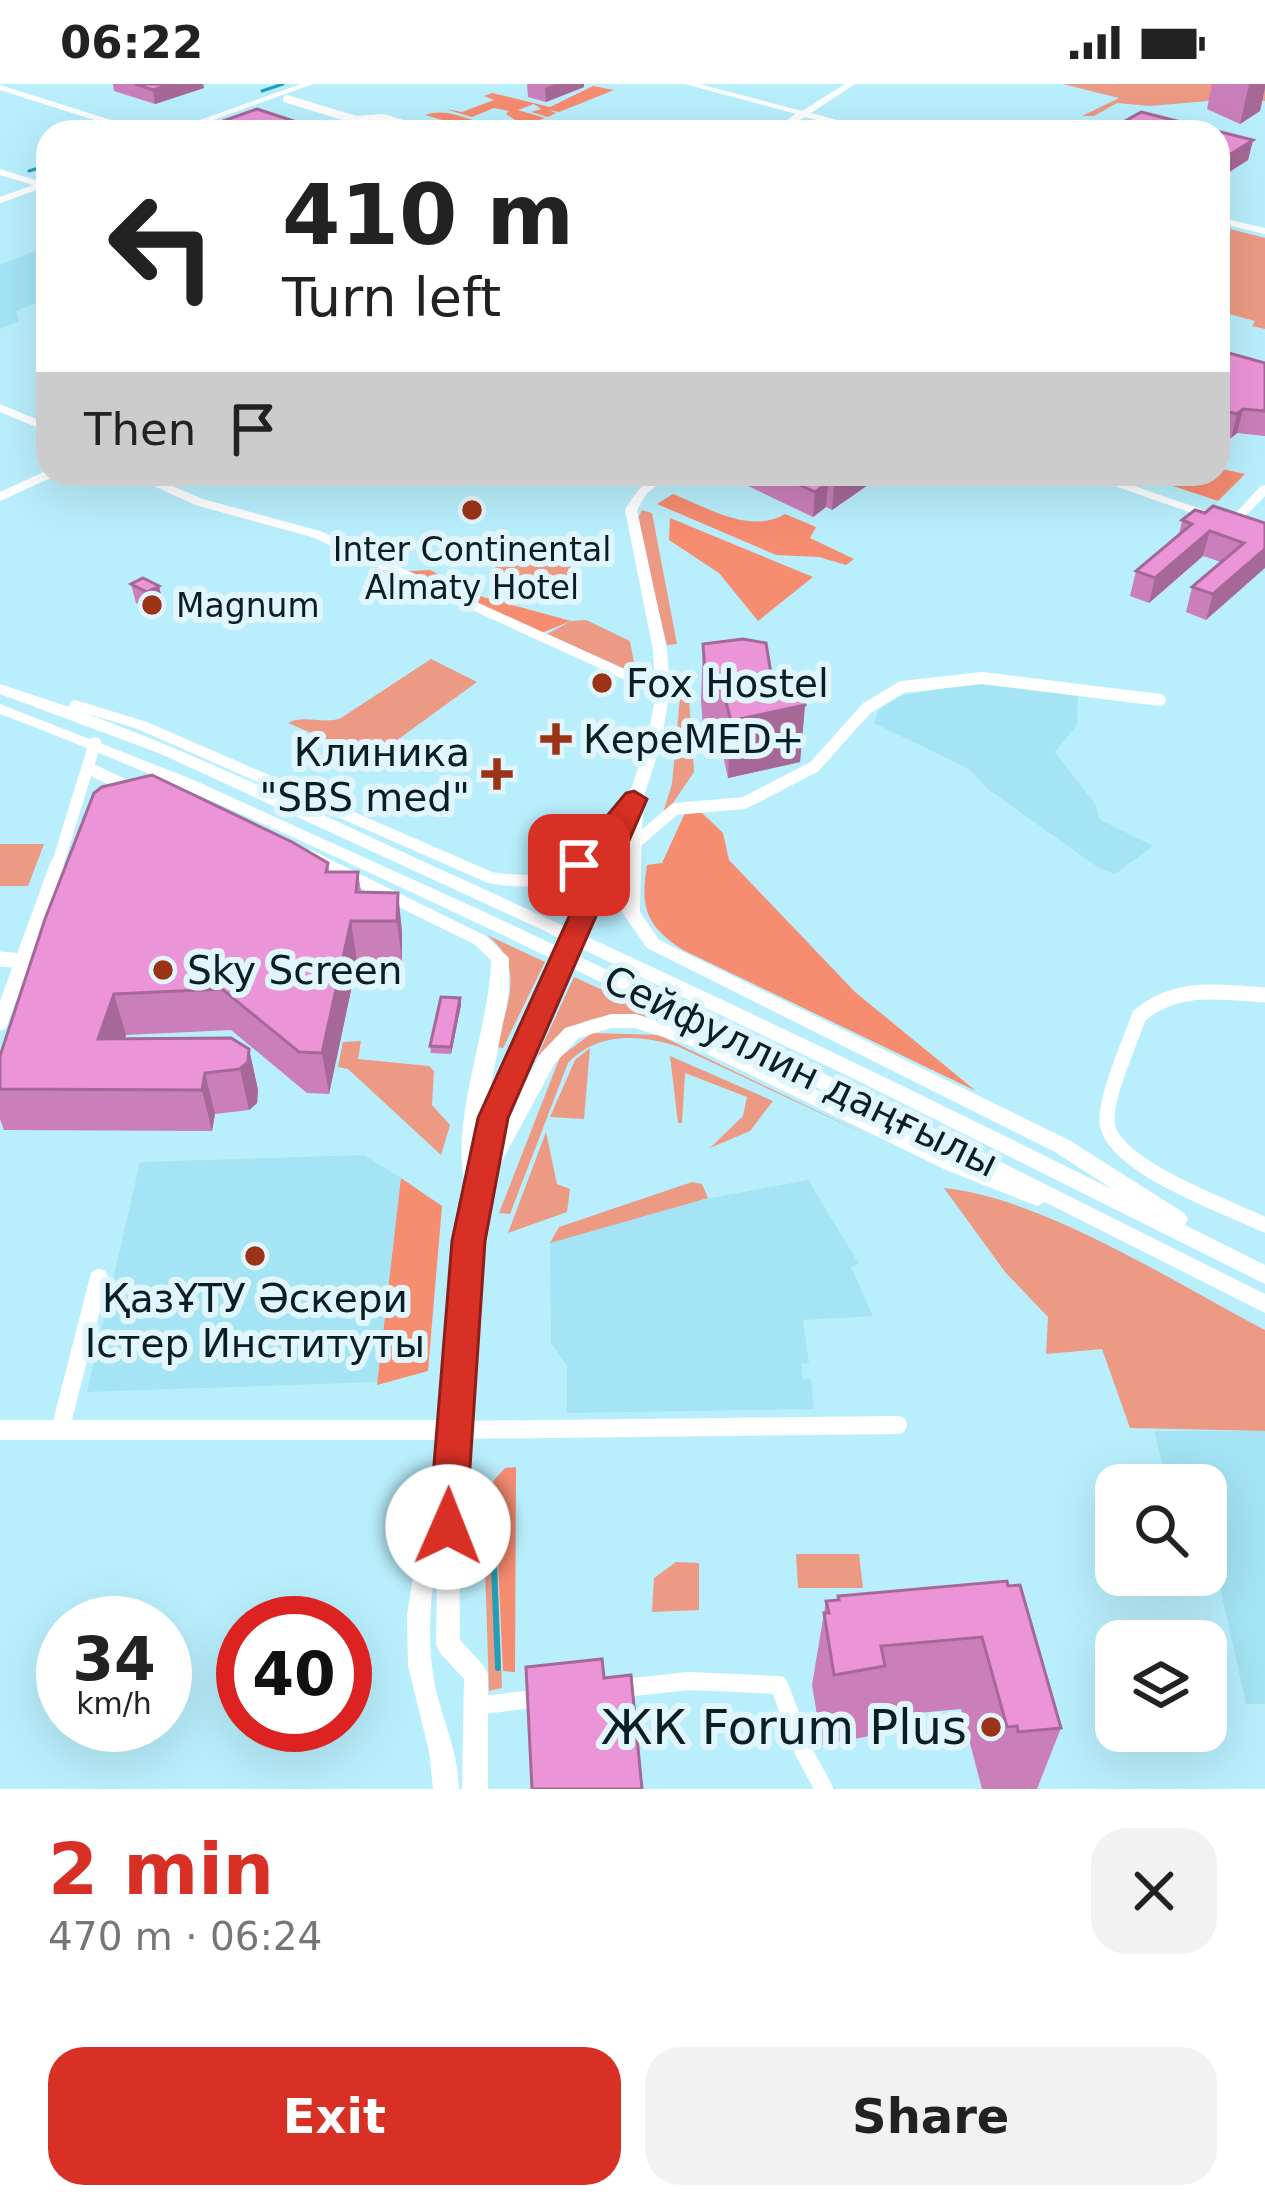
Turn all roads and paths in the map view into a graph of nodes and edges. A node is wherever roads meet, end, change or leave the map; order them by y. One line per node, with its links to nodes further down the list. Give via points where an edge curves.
1 (309, 84): 10 (main road)
2 (329, 84): 6 (main road)
3 (689, 84): 7 (main road)
4 (849, 86): 7 (main road); 8 (main road); 16 (main road, via 833,110)
5 (0, 87): 9 (street)
6 (286, 99): 11 (main road); 12 (street)
7 (768, 104): 8 (main road)
8 (803, 113): 14 (main road); 15 (main road)
9 (103, 120)
10 (206, 120)
11 (227, 120)
12 (356, 120): 13 (street)
13 (390, 120)
14 (792, 120)
15 (830, 120)
16 (847, 120)
17 (0, 172): 19 (main road)
18 (36, 184): 19 (main road)
19 (25, 187): 20 (main road); 21 (main road)
20 (36, 194)
21 (0, 196)
22 (1230, 223): 23 (main road)
23 (1265, 232)
24 (0, 408): 25 (main road)
25 (36, 423)
26 (36, 480): 31 (main road)
27 (162, 486): 35 (street, via 316,534)
28 (651, 486): 35 (street, via 637,496 631,523)
29 (1124, 486): 32 (street)
30 (1265, 489): 32 (street)
31 (0, 497)
32 (1233, 523): 33 (street)
33 (1265, 535)
34 (2, 691): 41 (main road, via 141,724 516,884 567,874); 53 (main road, Сейфуллин даңғылы, via 205,768 550,926)
35 (663, 692): 41 (street)
36 (1160, 700): 44 (street, via 982,678 902,687 867,709 814,767 744,802 675,809)
37 (0, 709): 38 (main road, Сейфуллин даңғылы)
38 (95, 743): 39 (main road, Сейфуллин даңғылы); 40 (street)
39 (147, 763): 50 (main road, via 500,958 470,1142); 52 (main road, Сейфуллин даңғылы, via 921,1127)
40 (88, 768): 42 (street, via 144,801); 45 (street)
41 (634, 799): 44 (main road); 50 (street, via 513,1065)
42 (121, 806)
43 (81, 832): 45 (street)
44 (634, 844): 53 (main road, via 631,912 653,944 1061,1146)
45 (60, 859): 47 (street)
46 (0, 959): 47 (street)
47 (22, 961): 49 (street)
48 (1265, 995): 51 (street, via 1185,992 1150,1003 1106,1116 1117,1150)
49 (0, 1023)
50 (476, 1190): 52 (main road, via 561,1041 590,1025 636,1021 698,1041 953,1164); 59 (street)
51 (1265, 1225)
52 (1129, 1234): 55 (main road, Сейфуллин даңғылы)
53 (1262, 1273)
54 (100, 1277): 58 (street)
55 (1265, 1304)
56 (898, 1425): 59 (street)
57 (0, 1430): 58 (street)
58 (60, 1430): 59 (street)
59 (453, 1430): 60 (street)
60 (448, 1484): 63 (street, via 448,1645 476,1675); 64 (street, via 421,1574 423,1682)
61 (602, 1691): 66 (street, via 688,1681 779,1685)
62 (560, 1696): 63 (street)
63 (476, 1706): 65 (street)
64 (446, 1779)
65 (475, 1789)
66 (824, 1789)

